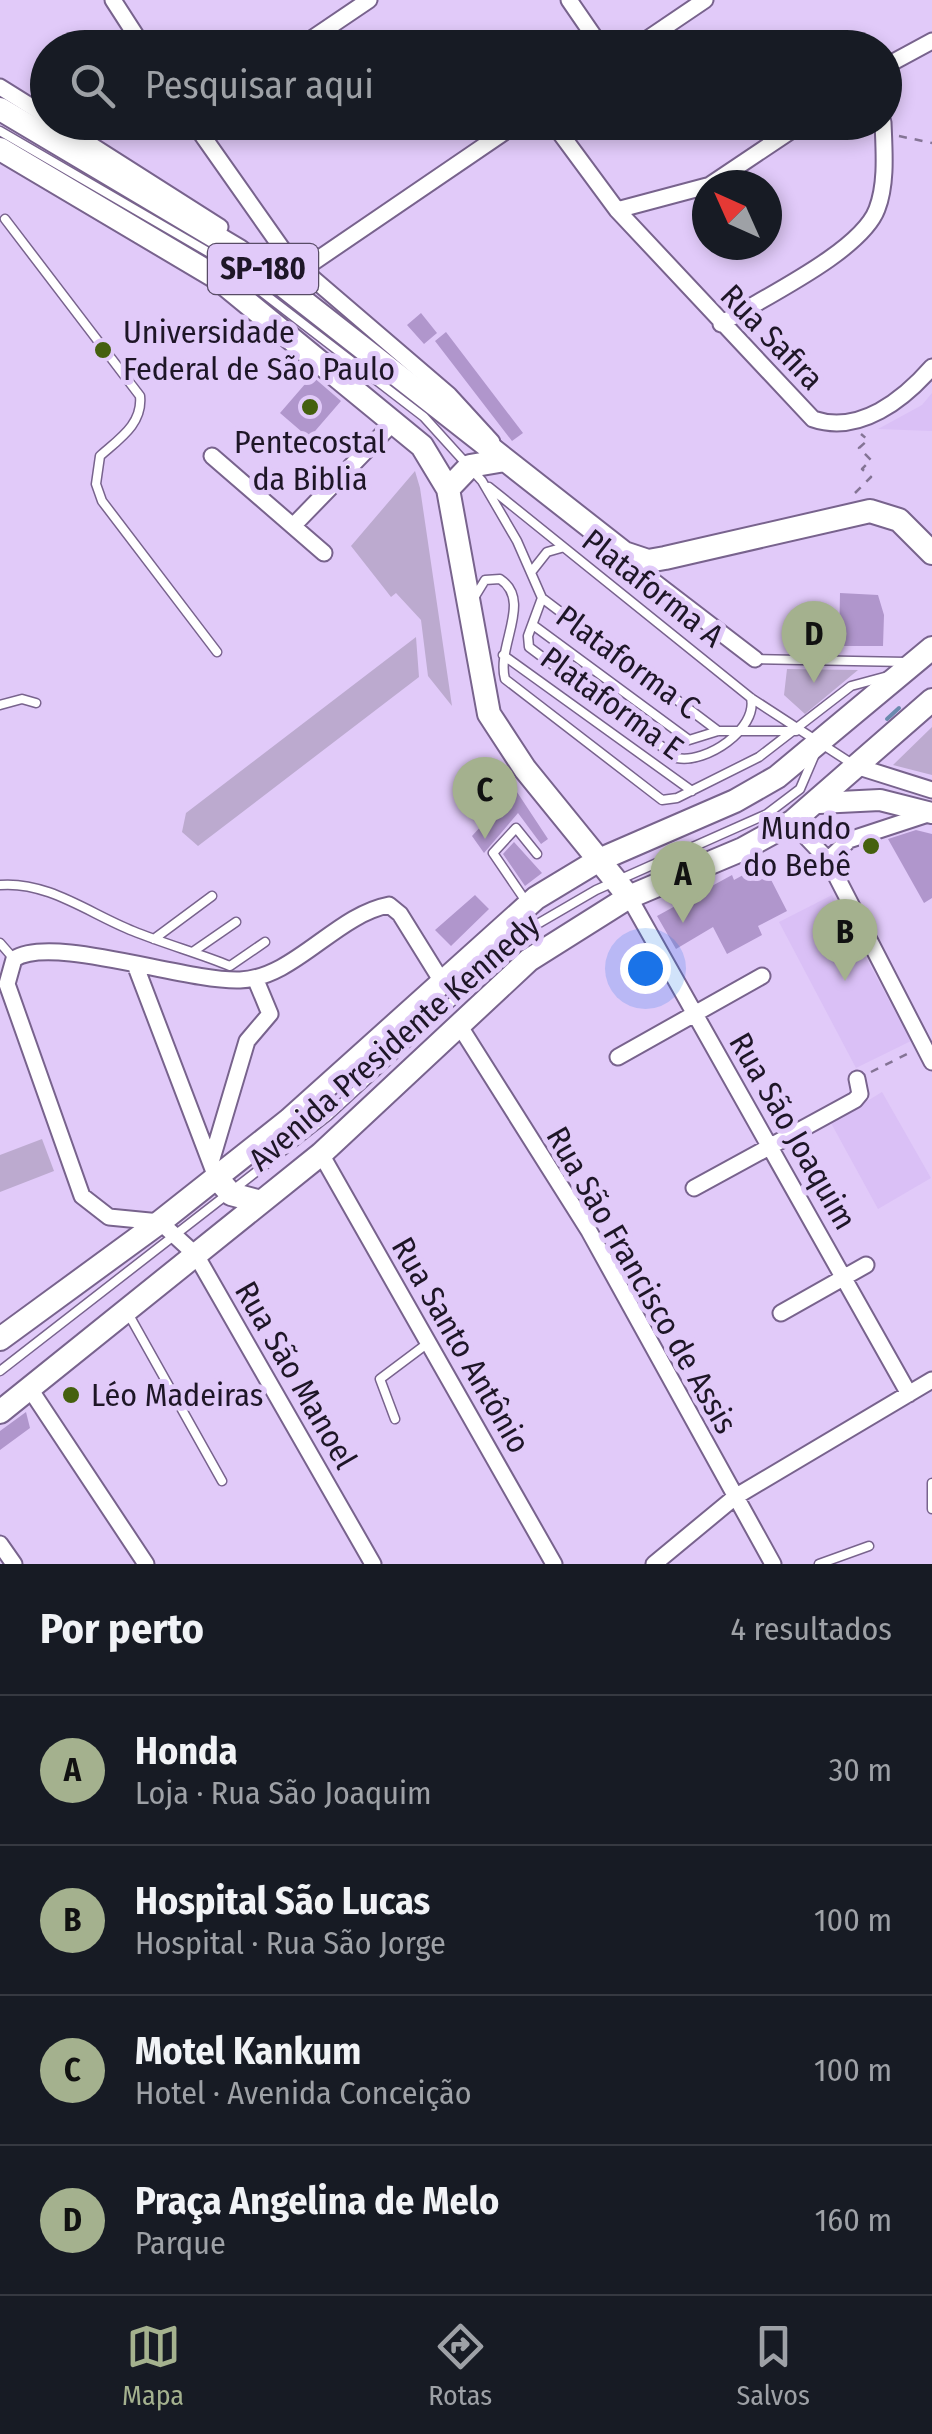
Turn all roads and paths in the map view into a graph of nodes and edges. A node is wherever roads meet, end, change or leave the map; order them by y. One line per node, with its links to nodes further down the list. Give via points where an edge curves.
1 (113, 0): 6 (street)
2 (369, 0): 5 (street)
3 (569, 0): 8 (street)
4 (705, 0): 9 (street)
5 (347, 6): 7 (street)
6 (132, 30)
7 (319, 30)
8 (590, 30)
9 (661, 30)
10 (932, 41): 11 (street)
11 (902, 57)
12 (0, 87): 13 (street)
13 (30, 106)
14 (0, 109): 15 (main road, SP-180)
15 (30, 126)
16 (0, 130): 38 (lane, via 244,276 404,400)
17 (902, 134): 25 (path)
18 (54, 140): 31 (main road, SP-180)
19 (84, 140): 31 (street)
20 (204, 140): 31 (street)
21 (494, 140): 31 (street)
22 (565, 140): 29 (street, Rua Safira)
23 (777, 140): 27 (street)
24 (883, 140): 32 (street, via 881,195 870,222 838,251)
25 (932, 143)
26 (0, 149): 35 (main road, SP-180, via 216,277)
27 (732, 170)
28 (692, 190): 29 (street)
29 (617, 210): 32 (street, Rua Safira)
30 (4, 219): 49 (lane, via 140,396 142,412 100,456 96,484 116,521)
31 (294, 278): 37 (main road, SP-180)
32 (720, 324): 34 (street, Rua Safira, via 813,419)
33 (932, 367): 34 (street, via 896,403)
34 (854, 419): 39 (path, via 868,440 859,448 871,460 862,468 870,477)
35 (393, 423): 38 (main road, via 417,430); 40 (street)
36 (212, 456): 40 (street)
37 (502, 457): 38 (main road); 44 (main road, SP-180, via 624,553)
38 (466, 477): 41 (lane, Plataforma A); 45 (lane); 47 (main road)
39 (857, 503): 42 (main road, via 898,520); 44 (main road)
40 (293, 526): 43 (street)
41 (562, 548): 45 (lane, via 547,552); 53 (lane, Plataforma A)
42 (932, 552)
43 (324, 553)
44 (648, 561): 51 (street, via 648,577)
45 (532, 571): 46 (lane)
46 (542, 598): 48 (lane, Plataforma C); 57 (lane)
47 (470, 618): 50 (lane, via 474,594 485,580 507,583 516,601); 68 (main road, via 481,686 500,736)
48 (532, 625): 57 (lane, Plataforma C, via 689,740); 59 (lane, via 529,648 677,758 693,758)
49 (216, 652)
50 (503, 655): 63 (lane, Plataforma E); 63 (lane, via 505,679 662,800)
51 (755, 659): 52 (lane)
52 (917, 661): 58 (lane, via 858,682); 60 (main road, Avenida Presidente Kennedy)
53 (751, 698): 58 (lane, Plataforma A); 59 (lane, via 752,714)
54 (932, 700): 61 (main road, Avenida Presidente Kennedy)
55 (36, 703): 56 (lane, via 22,698)
56 (0, 705)
57 (718, 731): 59 (lane)
58 (796, 731): 59 (lane); 60 (lane, Plataforma A); 63 (lane)
59 (741, 732)
60 (818, 746): 61 (lane, Plataforma A); 68 (main road, Avenida Presidente Kennedy, via 734,802); 71 (lane, via 808,776 784,803)
61 (860, 767): 62 (street); 64 (main road, Avenida Presidente Kennedy)
62 (932, 790)
63 (692, 791)
64 (819, 803): 65 (main road, via 880,800); 66 (main road, Avenida Presidente Kennedy)
65 (931, 813): 69 (street, via 849,840)
66 (792, 822): 69 (street); 71 (main road, Avenida Presidente Kennedy, via 743,849)
67 (537, 854): 73 (lane, via 516,828 493,853)
68 (599, 860): 71 (main road); 73 (main road, Avenida Presidente Kennedy)
69 (828, 860): 88 (street)
70 (0, 885): 75 (lane, via 22,883)
71 (623, 888): 85 (street, Rua São Joaquim); 86 (main road, Avenida Presidente Kennedy, via 529,960); 92 (lane, via 522,936 349,1098)
72 (212, 896): 75 (lane)
73 (528, 904): 83 (main road, Avenida Presidente Kennedy)
74 (236, 922): 78 (lane)
75 (154, 938): 78 (lane)
76 (265, 942): 78 (lane, via 230,966)
77 (0, 943): 79 (lane)
78 (194, 951)
79 (14, 959): 80 (street, via 28,950 70,952); 84 (street)
80 (136, 967): 82 (street); 92 (street)
81 (762, 976): 85 (street)
82 (255, 978): 83 (street, via 389,905); 92 (street, via 270,1014 247,1041)
83 (441, 980): 92 (main road, Avenida Presidente Kennedy, via 348,1070)
84 (5, 1003): 95 (street, via 82,1196 110,1217)
85 (696, 1014): 87 (street); 90 (street, Rua São Joaquim)
86 (459, 1025): 91 (main road, Avenida Presidente Kennedy); 111 (street, Rua São Francisco de Assis, via 589,1231)
87 (618, 1057)
88 (931, 1060): 89 (path, via 916,1050)
89 (857, 1078): 90 (street, via 855,1100)
90 (770, 1146): 93 (street); 98 (street, Rua São Joaquim)
91 (321, 1154): 94 (main road, Avenida Presidente Kennedy); 102 (street, Rua Santo Antônio)
92 (219, 1178): 94 (main road); 95 (main road, Avenida Presidente Kennedy)
93 (694, 1188)
94 (260, 1202): 96 (main road, Avenida Presidente Kennedy)
95 (168, 1229): 96 (street, Rua São Manoel); 101 (main road, Avenida Presidente Kennedy); 103 (lane)
96 (196, 1255): 99 (main road, Avenida Presidente Kennedy); 117 (street, Rua São Manoel)
97 (866, 1265): 98 (street)
98 (844, 1278): 100 (street); 106 (street, Rua São Joaquim)
99 (127, 1312): 105 (main road, Avenida Presidente Kennedy); 109 (lane)
100 (782, 1313)
101 (0, 1339)
102 (428, 1343): 108 (lane, via 380,1380); 118 (street, Rua Santo Antônio)
103 (0, 1371)
104 (932, 1380): 106 (street)
105 (30, 1389): 107 (main road, Avenida Presidente Kennedy); 116 (street)
106 (909, 1394): 111 (street)
107 (0, 1412)
108 (395, 1419)
109 (222, 1481)
110 (932, 1483): 112 (lane)
111 (734, 1497): 119 (street); 120 (street, Rua São Francisco de Assis)
112 (932, 1509)
113 (0, 1544): 115 (street)
114 (869, 1546): 121 (lane)
115 (14, 1564)
116 (146, 1564)
117 (373, 1564)
118 (554, 1564)
119 (654, 1564)
120 (774, 1564)
121 (819, 1564)

